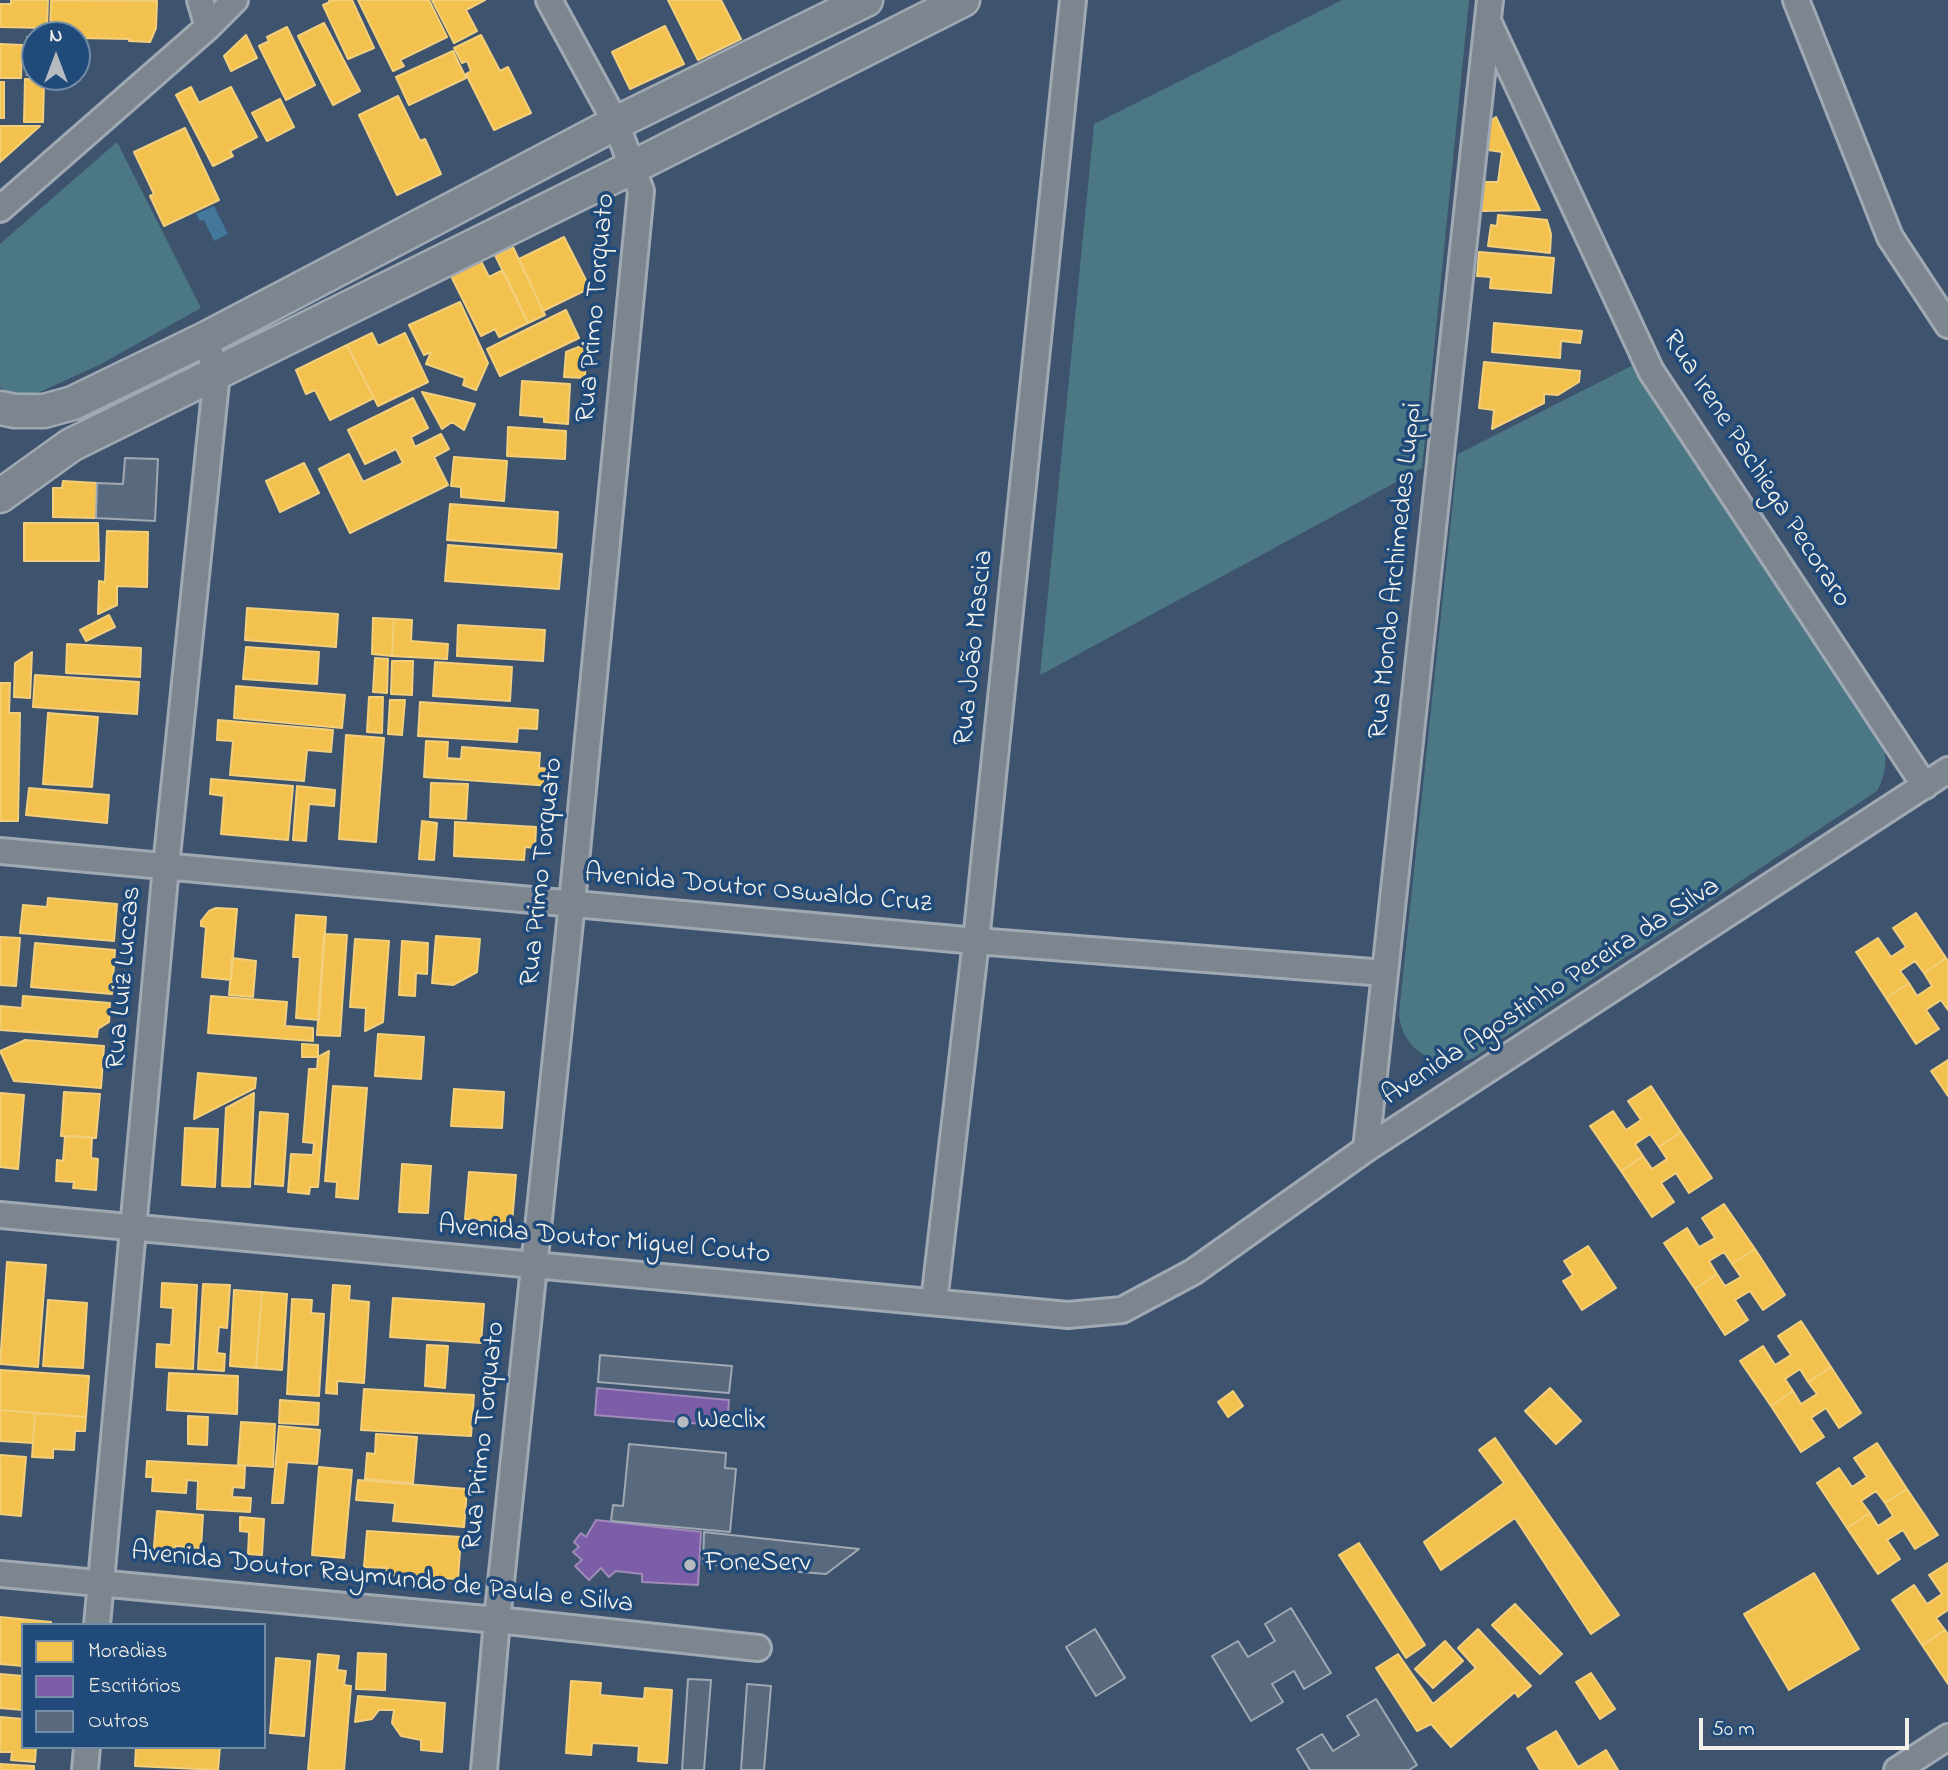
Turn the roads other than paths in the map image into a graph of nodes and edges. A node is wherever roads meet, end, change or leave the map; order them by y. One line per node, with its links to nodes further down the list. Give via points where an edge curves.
1 (200, 0): 9 (street)
2 (235, 0): 9 (street)
3 (549, 0): 10 (street, Rua Primo Torquato)
4 (866, 0): 10 (street)
5 (963, 0): 11 (street)
6 (1073, 0): 23 (street, Rua João Mascia)
7 (1796, 0): 13 (street, via 1890,237)
8 (1489, 10): 19 (street, Rua Irene Pachiega Pecoraro, via 1651,371); 24 (street, Rua Mondo Archimedes Luppi)
9 (208, 27): 12 (street)
10 (615, 123): 11 (street, Rua Primo Torquato); 14 (street)
11 (633, 167): 15 (street); 22 (street, Rua Primo Torquato, via 641,191)
12 (0, 209)
13 (1948, 325)
14 (205, 338): 15 (street, Rua Luiz Luccas); 16 (street, via 72,403 44,411)
15 (218, 373): 17 (street, via 71,445); 21 (street, Rua Luiz Luccas)
16 (0, 408)
17 (0, 496)
18 (1948, 770): 19 (street, Avenida Agostinho Pereira da Silva)
19 (1925, 786): 25 (street, Avenida Agostinho Pereira da Silva)
20 (0, 851): 21 (street, Avenida Doutor Oswaldo Cruz)
21 (166, 866): 22 (street, Avenida Doutor Oswaldo Cruz); 27 (street, Rua Luiz Luccas)
22 (572, 903): 23 (street, Avenida Doutor Oswaldo Cruz); 28 (street, Rua Primo Torquato)
23 (976, 941): 24 (street, Avenida Doutor Oswaldo Cruz); 30 (street, Rua João Mascia)
24 (1385, 973): 25 (street, Rua Mondo Archimedes Luppi)
25 (1366, 1149): 29 (street, Avenida Agostinho Pereira da Silva)
26 (0, 1215): 27 (street, Avenida Doutor Miguel Couto)
27 (133, 1226): 28 (street, Avenida Doutor Miguel Couto); 32 (street, Rua Luiz Luccas)
28 (534, 1266): 30 (street, Avenida Doutor Miguel Couto); 33 (street, Rua Primo Torquato)
29 (1193, 1272): 30 (street, Avenida Doutor Miguel Couto, via 1122,1310 1068,1315)
30 (934, 1302)
31 (0, 1574): 32 (street, Avenida Doutor Raymundo de Paula e Silva)
32 (101, 1582): 33 (street, Avenida Doutor Raymundo de Paula e Silva); 34 (street, Rua Luiz Luccas)
33 (497, 1620): 35 (street, Avenida Doutor Raymundo de Paula e Silva); 39 (street, Rua Primo Torquato)
34 (97, 1623)
35 (758, 1648)
36 (1948, 1737): 40 (street)
37 (87, 1749): 38 (street)
38 (85, 1770)
39 (484, 1770)
40 (1897, 1770)

